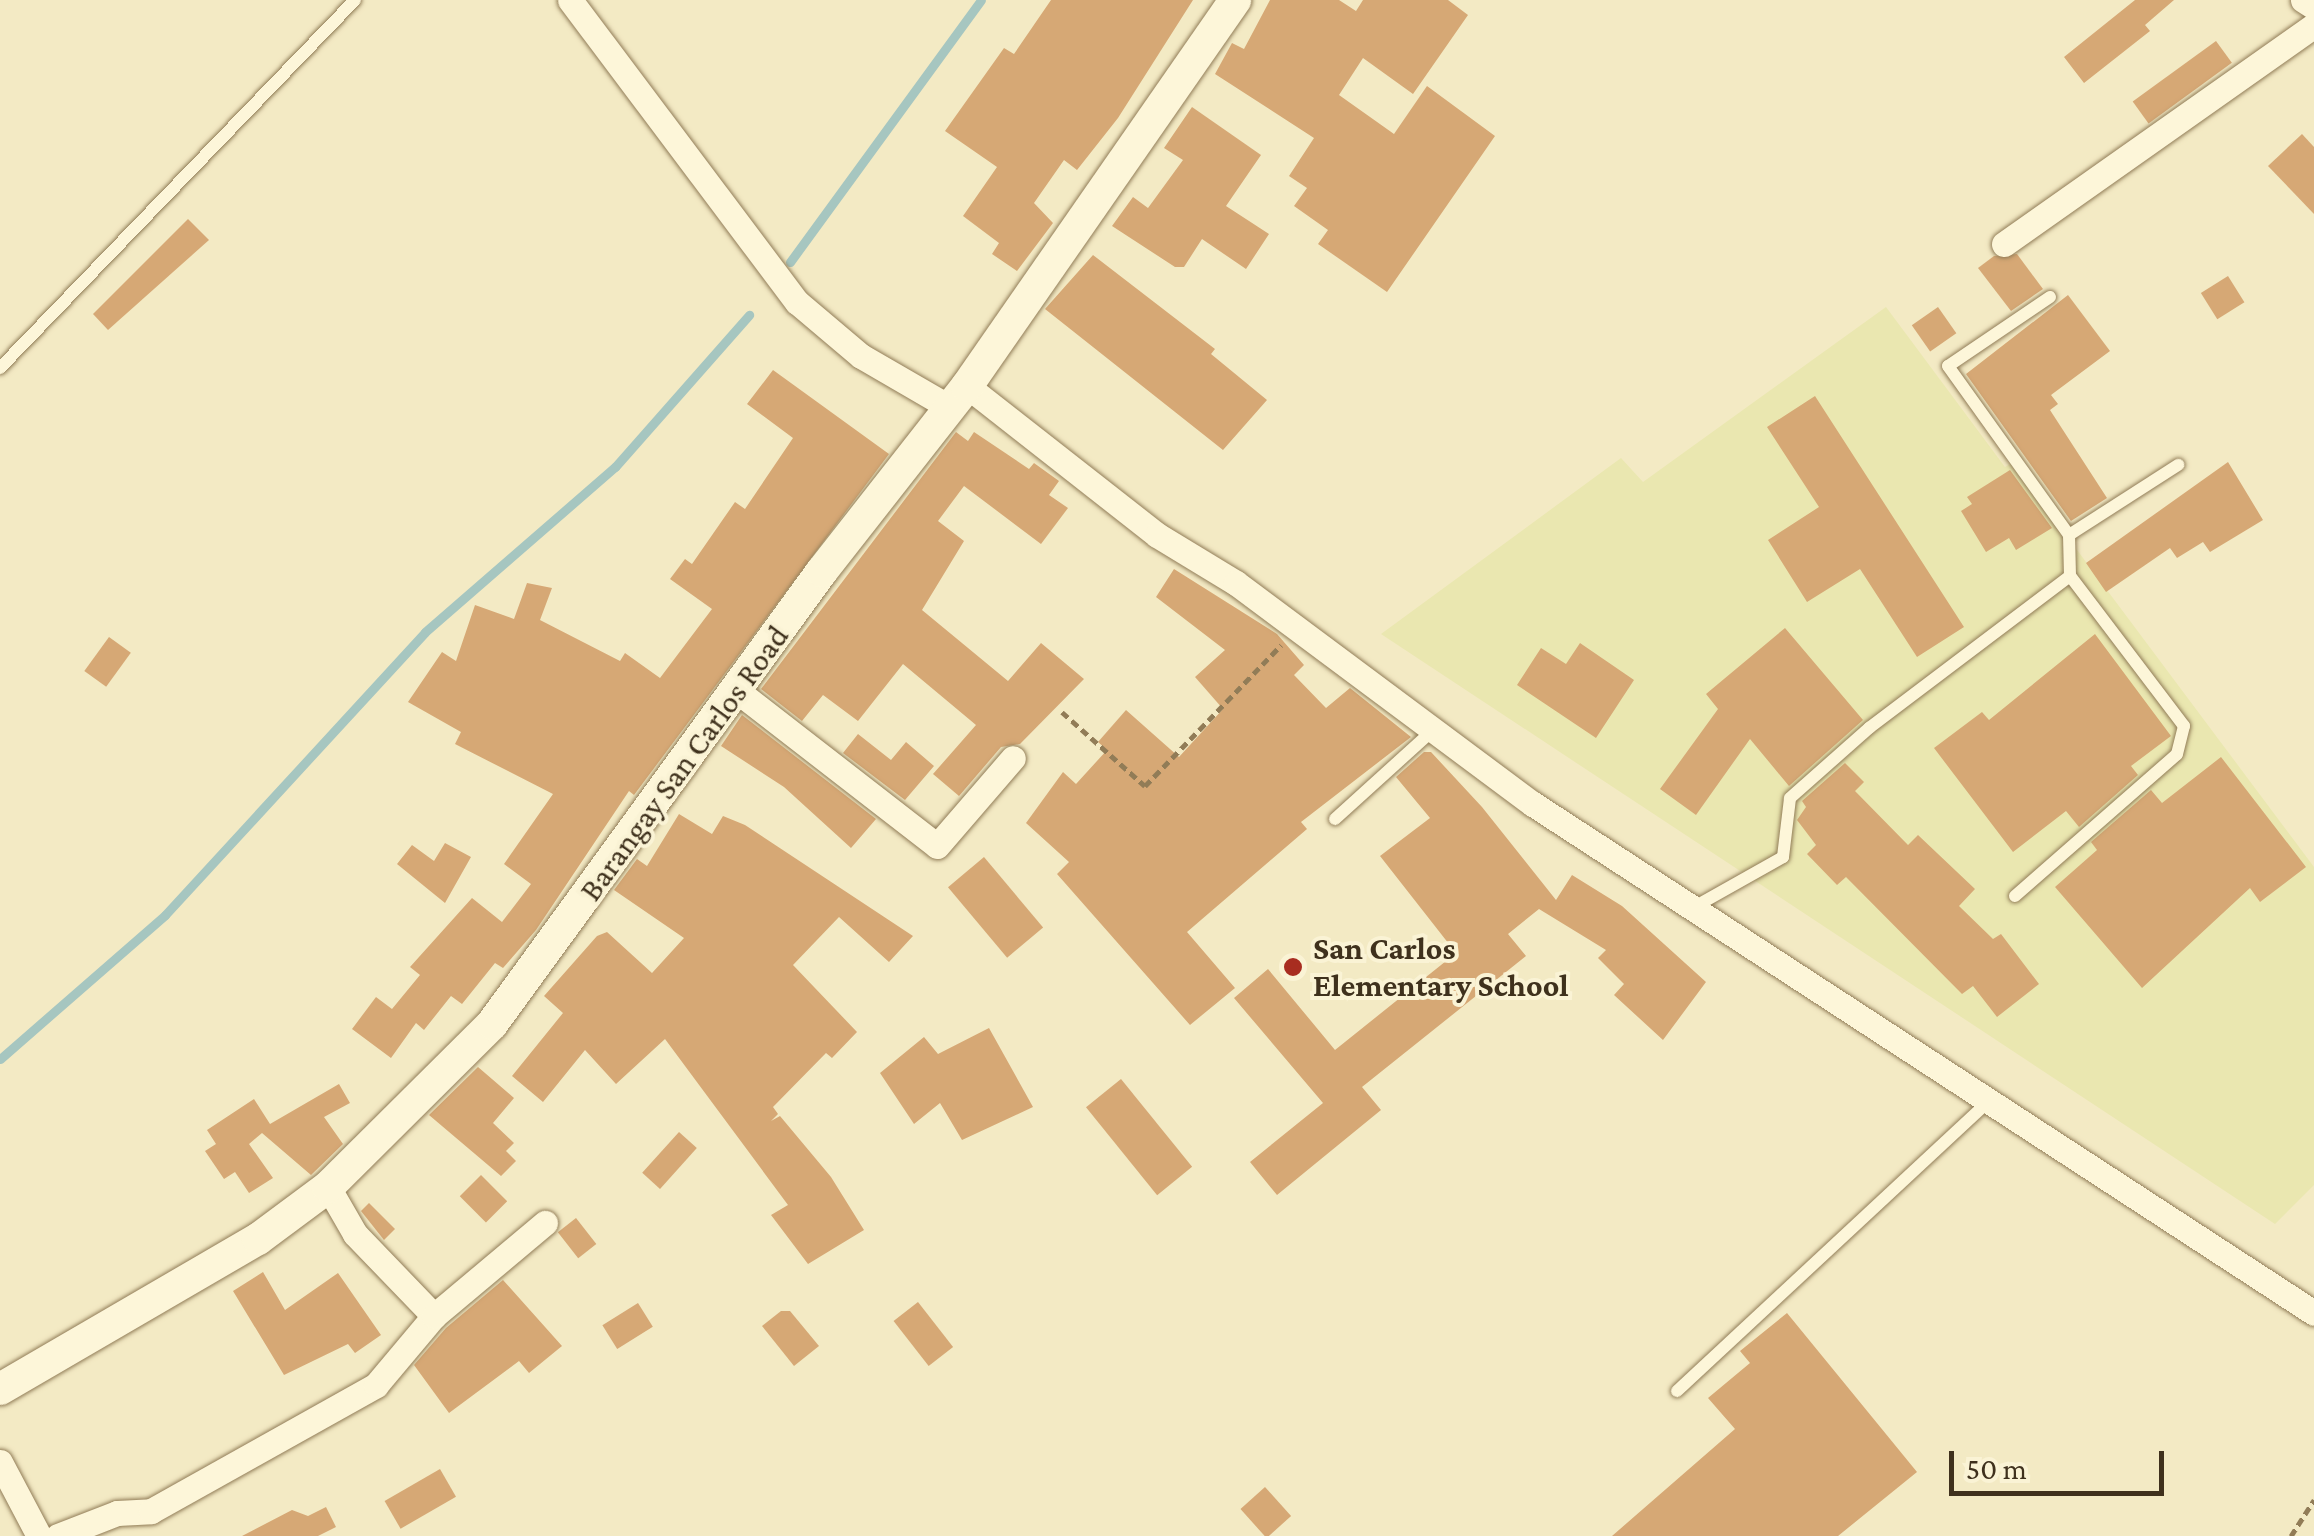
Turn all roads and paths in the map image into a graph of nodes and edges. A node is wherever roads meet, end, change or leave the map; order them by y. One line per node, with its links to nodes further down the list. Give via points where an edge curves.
1 (356, 0): 9 (lane)
2 (570, 0): 10 (street, via 797,302 860,356)
3 (1236, 0): 10 (street, Barangay San Carlos Road)
4 (2304, 0): 5 (street)
5 (2314, 7)
6 (2314, 25): 7 (street)
7 (2004, 244)
8 (2050, 297): 12 (lane, via 1948,366)
9 (0, 368)
10 (958, 397): 14 (street); 15 (street, Barangay San Carlos Road)
11 (2178, 465): 12 (lane)
12 (2070, 536): 13 (lane)
13 (2070, 576): 20 (lane, via 2184,726 2177,754); 21 (lane, via 1869,728 1790,798 1783,856)
14 (1296, 629): 16 (path, via 1145,786); 17 (street)
15 (736, 690): 18 (street, via 937,846); 23 (street, Barangay San Carlos Road, via 530,979)
16 (1062, 712)
17 (1432, 730): 19 (lane); 21 (street)
18 (1013, 758)
19 (1335, 819)
20 (2016, 896)
21 (1696, 906): 22 (street)
22 (1987, 1103): 25 (street); 28 (lane)
23 (328, 1187): 26 (street, via 355,1234); 27 (street, Barangay San Carlos Road, via 258,1240)
24 (545, 1224): 26 (street)
25 (2314, 1313)
26 (434, 1316): 32 (street, via 376,1385 151,1512 117,1513)
27 (0, 1390)
28 (1677, 1392)
29 (0, 1462): 31 (street)
30 (2314, 1500): 33 (path)
31 (39, 1536)
32 (58, 1536)
33 (2290, 1536)

